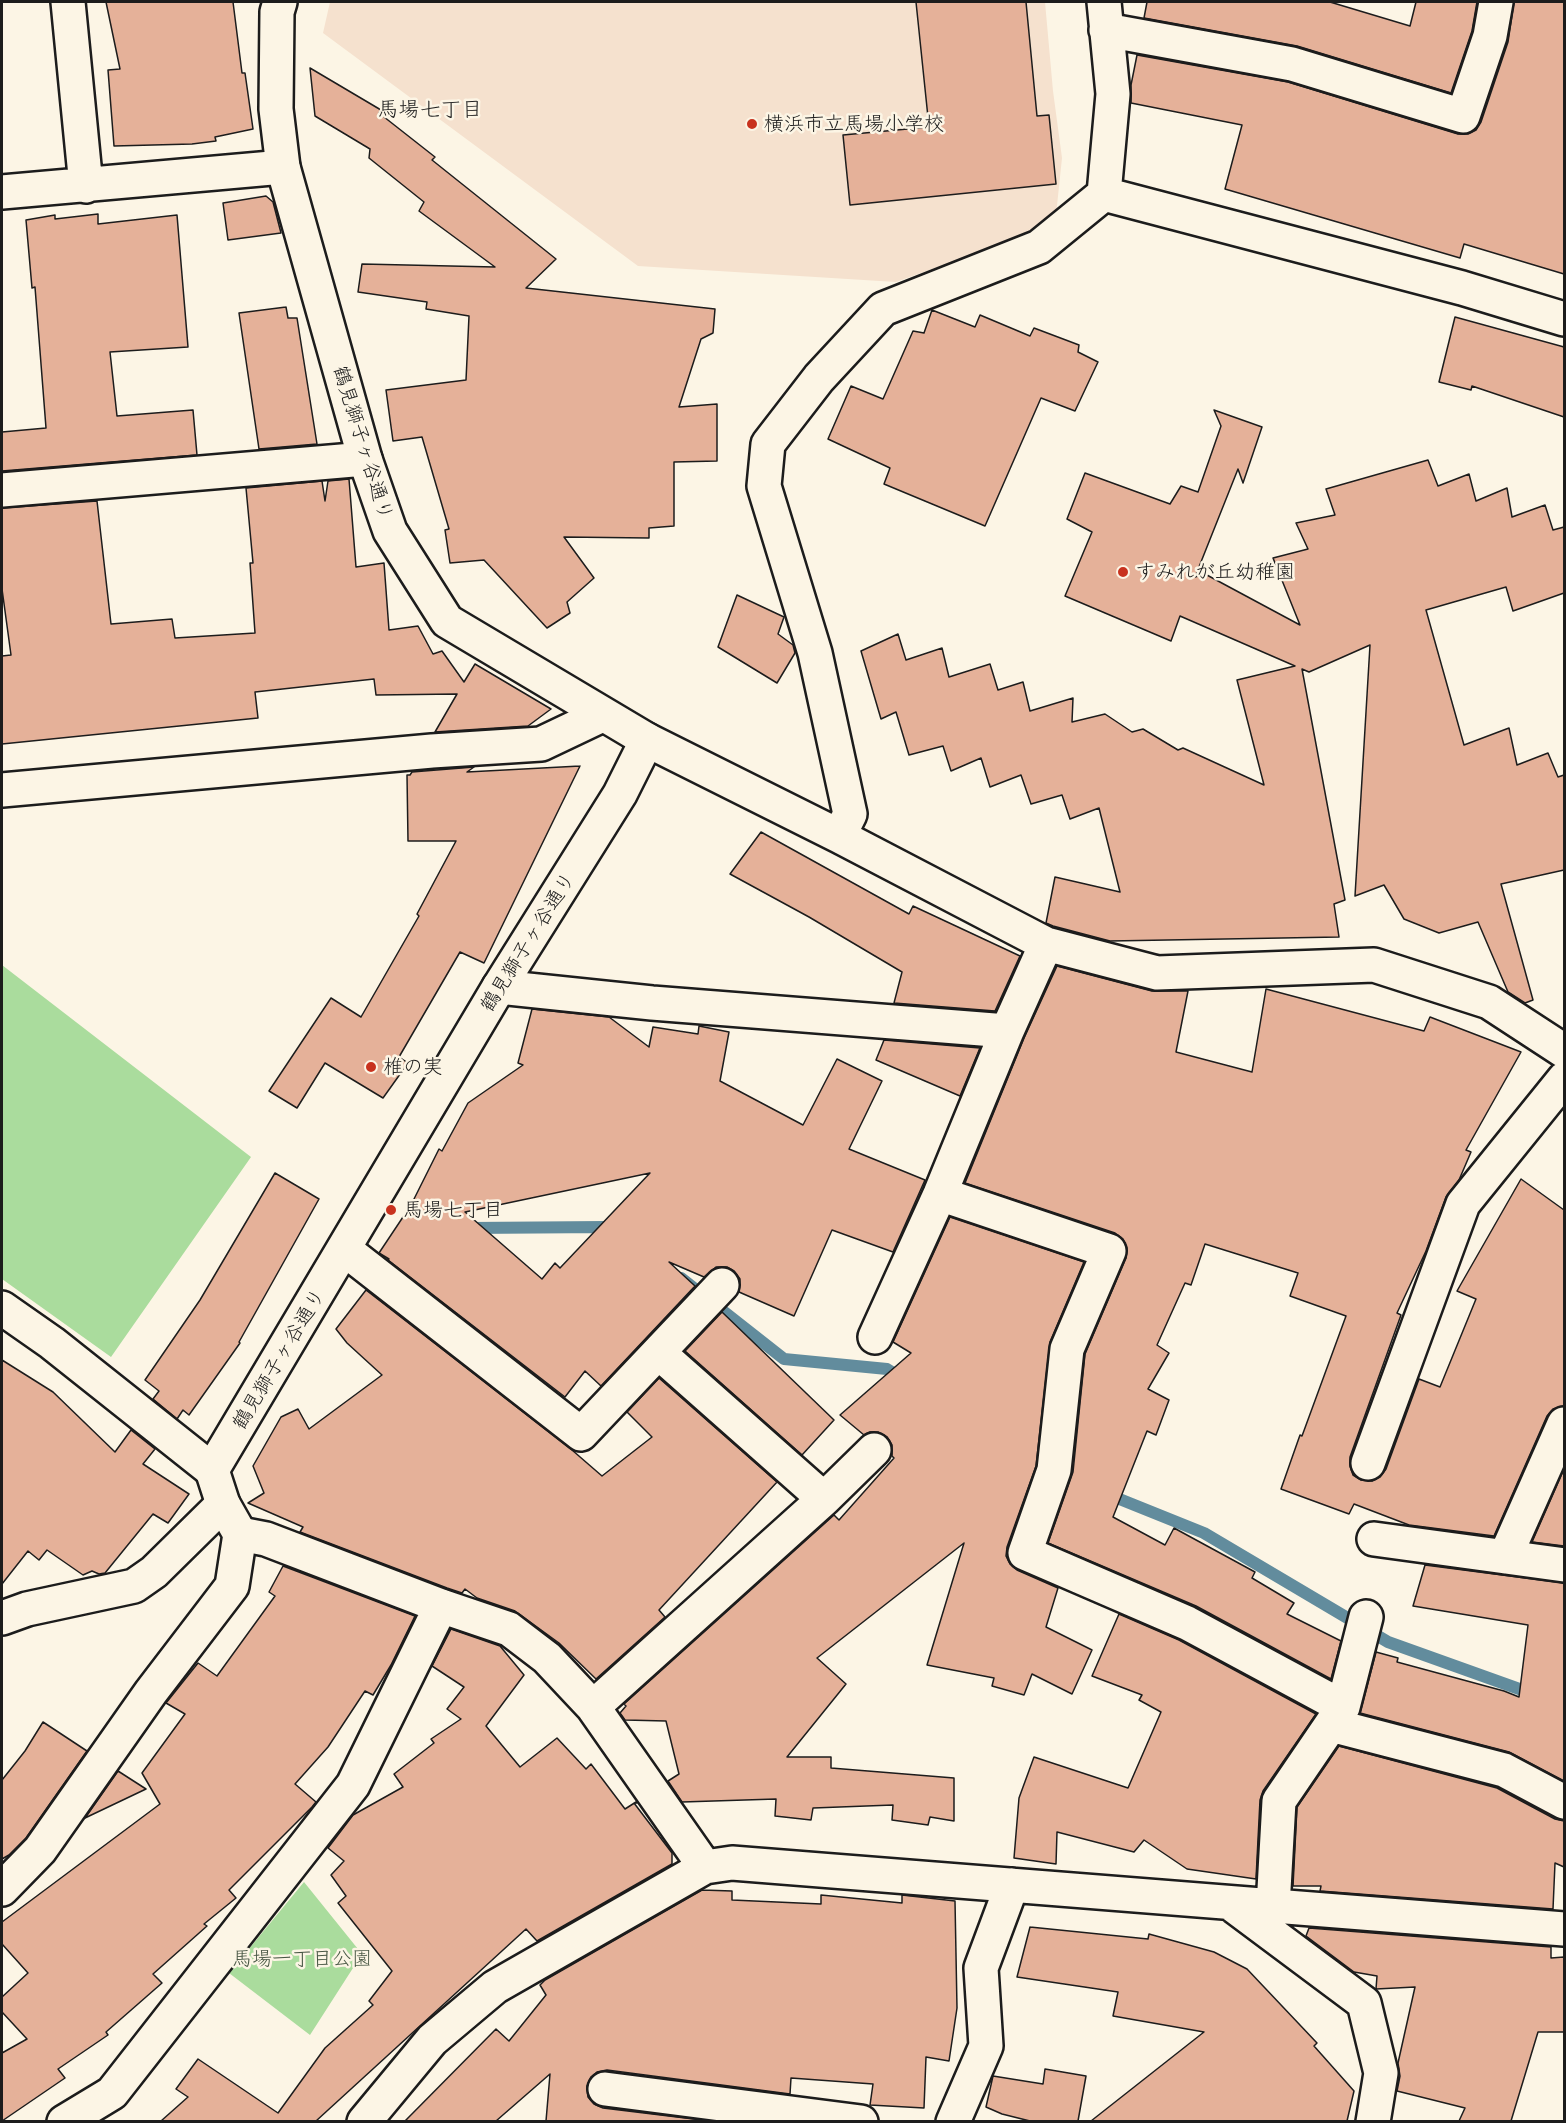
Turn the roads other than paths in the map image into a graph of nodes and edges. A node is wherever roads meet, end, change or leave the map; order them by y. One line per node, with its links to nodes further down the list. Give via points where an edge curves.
1 (68, 2): 6 (street)
2 (280, 2): 5 (street, 鶴見獅子ヶ谷通り, via 276,109)
3 (1496, 2): 4 (street, via 1490,36 1463,116 1292,64)
4 (1105, 16): 8 (street, via 1113,94)
5 (283, 167): 6 (street); 10 (street, 鶴見獅子ヶ谷通り)
6 (86, 186): 7 (street)
7 (2, 192)
8 (1104, 194): 9 (street, via 1462,288); 15 (street, via 1039,247 884,309 819,378 768,444 764,486 815,653 850,814)
9 (1564, 319)
10 (365, 459): 11 (street); 12 (street, 鶴見獅子ヶ谷通り, via 390,531 447,621)
11 (2, 490)
12 (602, 715): 13 (street, 鶴見獅子ヶ谷通り); 14 (street, via 541,744)
13 (647, 740): 15 (street); 17 (street, 鶴見獅子ヶ谷通り, via 620,794)
14 (2, 790)
15 (839, 836): 16 (street)
16 (1046, 944): 18 (street); 19 (street, via 1157,973 1374,965 1489,1002)
17 (499, 987): 18 (street); 22 (street, 鶴見獅子ヶ谷通り)
18 (1007, 1031): 21 (street)
19 (1564, 1051)
20 (1564, 1079): 29 (street, via 1463,1204)
21 (940, 1194): 25 (street); 42 (street, via 1109,1251 1067,1349 1054,1470 1025,1552 1186,1623)
22 (344, 1249): 26 (street, via 581,1434); 30 (street, 鶴見獅子ヶ谷通り)
23 (722, 1285): 26 (street)
24 (2, 1308): 30 (street)
25 (875, 1337)
26 (659, 1353): 31 (street)
27 (1564, 1424): 35 (street)
28 (874, 1450): 31 (street)
29 (1368, 1463)
30 (212, 1470): 32 (street)
31 (824, 1499): 41 (street)
32 (223, 1504): 33 (street); 39 (street, via 154,1572 134,1586)
33 (240, 1534): 38 (street, via 266,1539); 46 (street, via 232,1586 151,1692 40,1850)
34 (1374, 1539): 35 (street)
35 (1505, 1557): 36 (street)
36 (1564, 1565)
37 (2, 1590): 39 (street)
38 (441, 1606): 41 (street, via 509,1629 547,1658); 51 (street, via 352,1785 112,2093)
39 (14, 1614)
40 (1366, 1617): 42 (street)
41 (593, 1707): 44 (street)
42 (1337, 1716): 43 (street, via 1504,1770); 48 (street, via 1279,1801)
43 (1564, 1802)
44 (705, 1867): 45 (street, via 732,1863); 52 (street, via 495,1987 432,2040)
45 (1012, 1885): 47 (street); 54 (street, via 981,1968 986,2046)
46 (2, 1889)
47 (1230, 1903): 48 (street); 55 (street, via 1364,2003 1381,2073)
48 (1273, 1907): 49 (street)
49 (1564, 1929)
50 (605, 2089): 53 (street)
51 (64, 2121)
52 (364, 2121)
53 (861, 2121)
54 (953, 2121)
55 (1373, 2121)

